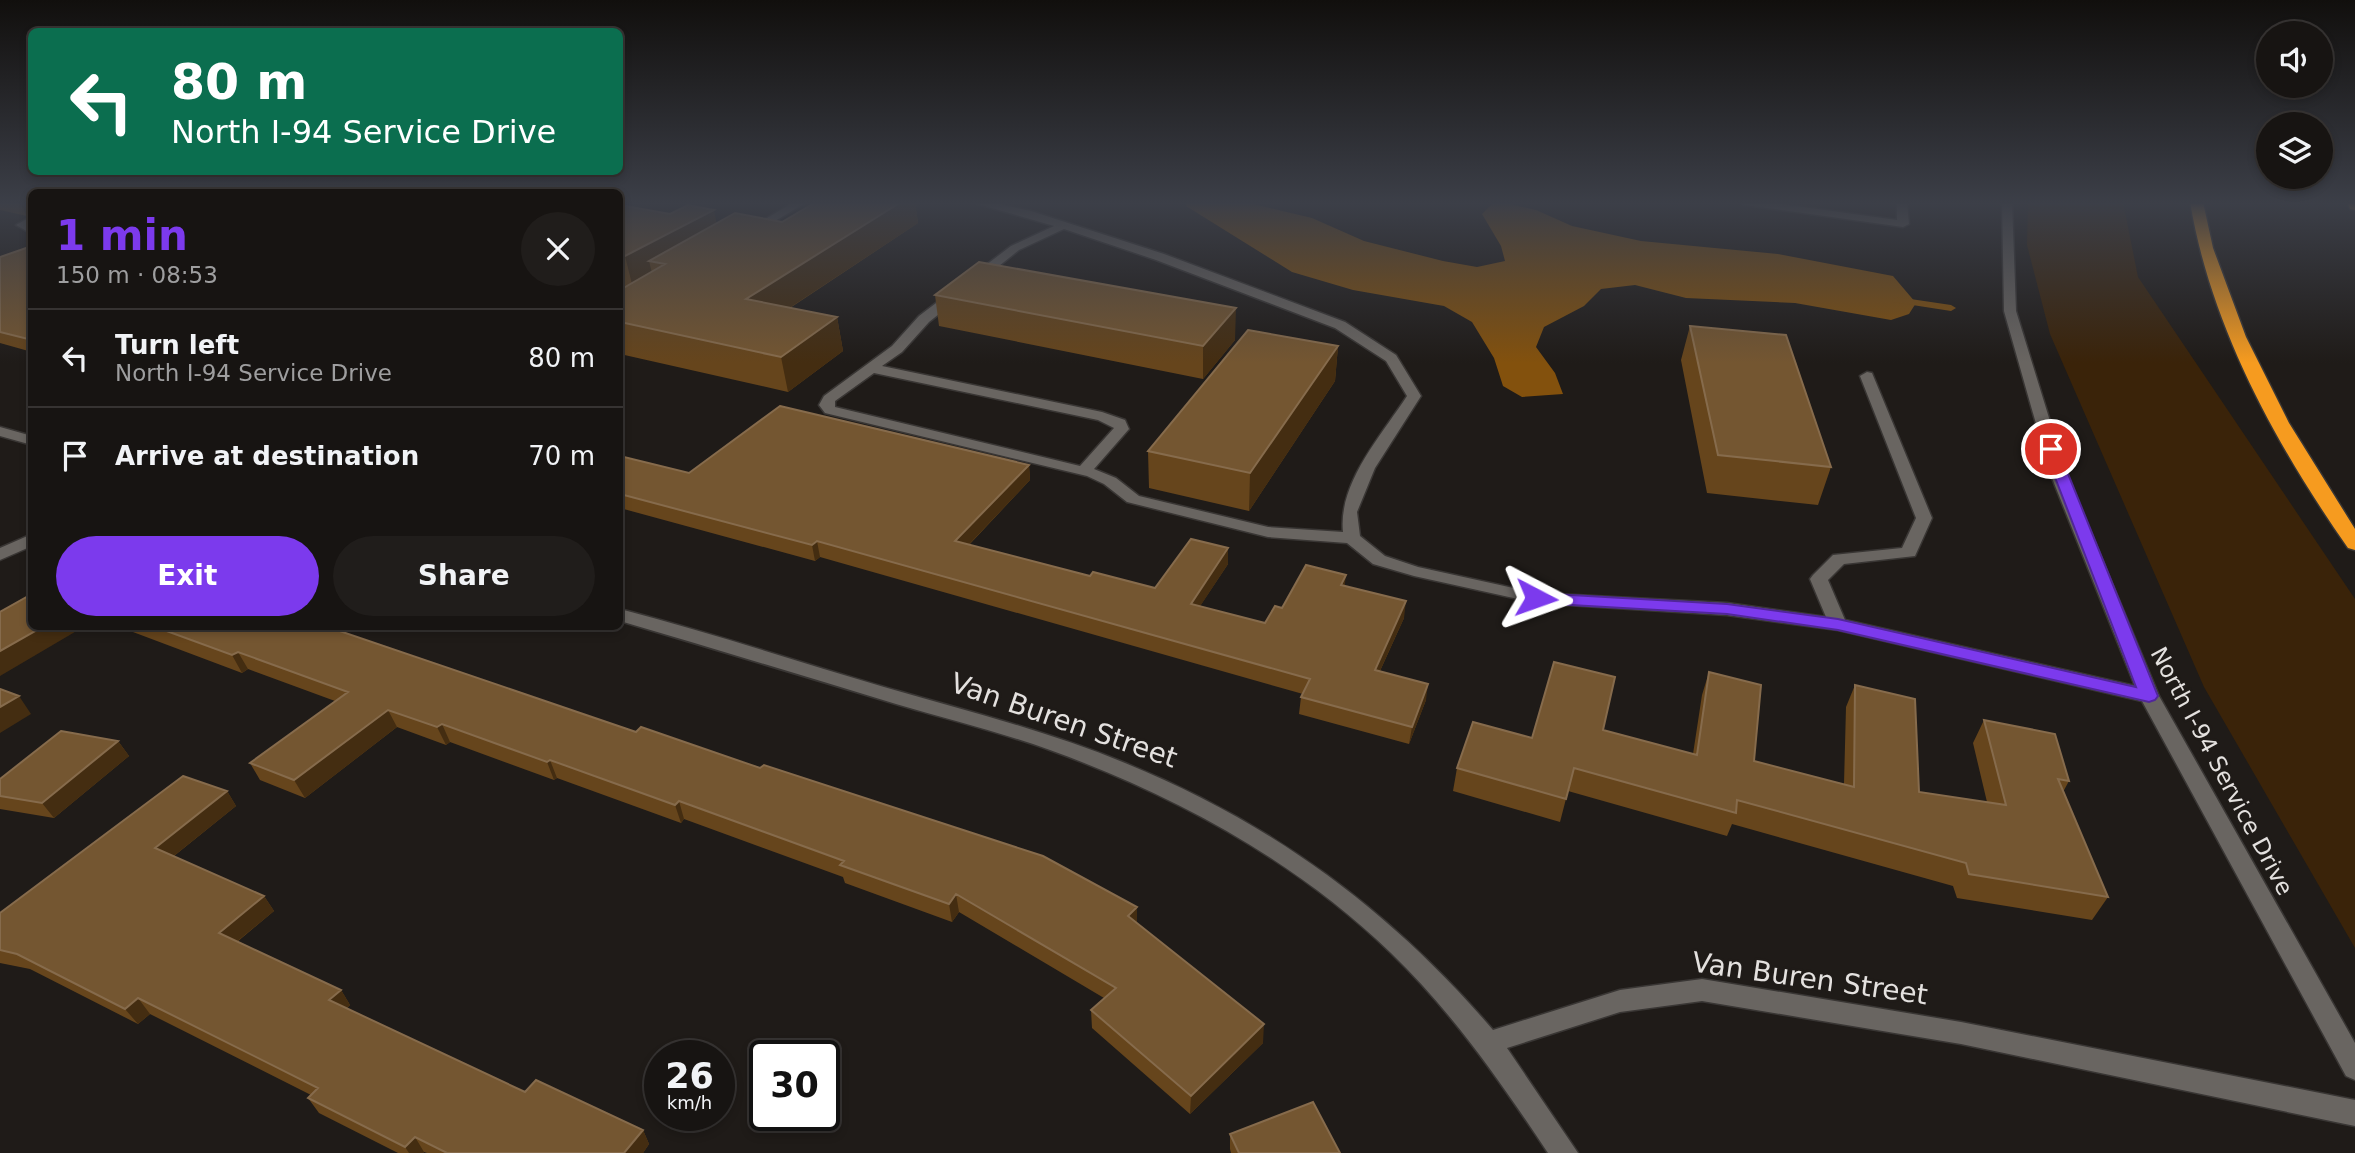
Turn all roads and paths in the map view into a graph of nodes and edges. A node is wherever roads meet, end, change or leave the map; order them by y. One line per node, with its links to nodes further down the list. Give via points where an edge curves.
1 (1005, 256): 5 (street, via 924,319 897,349)
2 (1156, 256): 10 (street, via 1340,325 1391,358 1414,396 1367,468 1349,512)
3 (2008, 256): 16 (street, North I-94 Service Drive, via 2010,311 2058,472)
4 (2210, 256): 12 (highway, via 2267,404)
5 (871, 368): 9 (street, via 1120,423 1122,429); 9 (street, via 829,399 826,405 830,410)
6 (1867, 376): 15 (street, via 1924,518 1909,552 1839,559 1819,579)
7 (0, 431): 8 (street)
8 (28, 440)
9 (1084, 471): 10 (street, via 1110,481 1133,499 1288,535)
10 (1352, 538): 15 (street, via 1379,560 1536,598 1727,609)
11 (28, 541): 13 (street)
12 (2355, 544)
13 (0, 555)
14 (623, 616): 17 (street, Van Buren Street, via 1054,744 1170,789 1226,818 1329,885 1412,958)
15 (1838, 624): 16 (street)
16 (2149, 696): 18 (street, North I-94 Service Drive)
17 (1489, 1043): 19 (street, Van Buren Street, via 1629,996 1702,990 1961,1033); 20 (street)
18 (2355, 1068)
19 (2355, 1113)
20 (1564, 1153)

